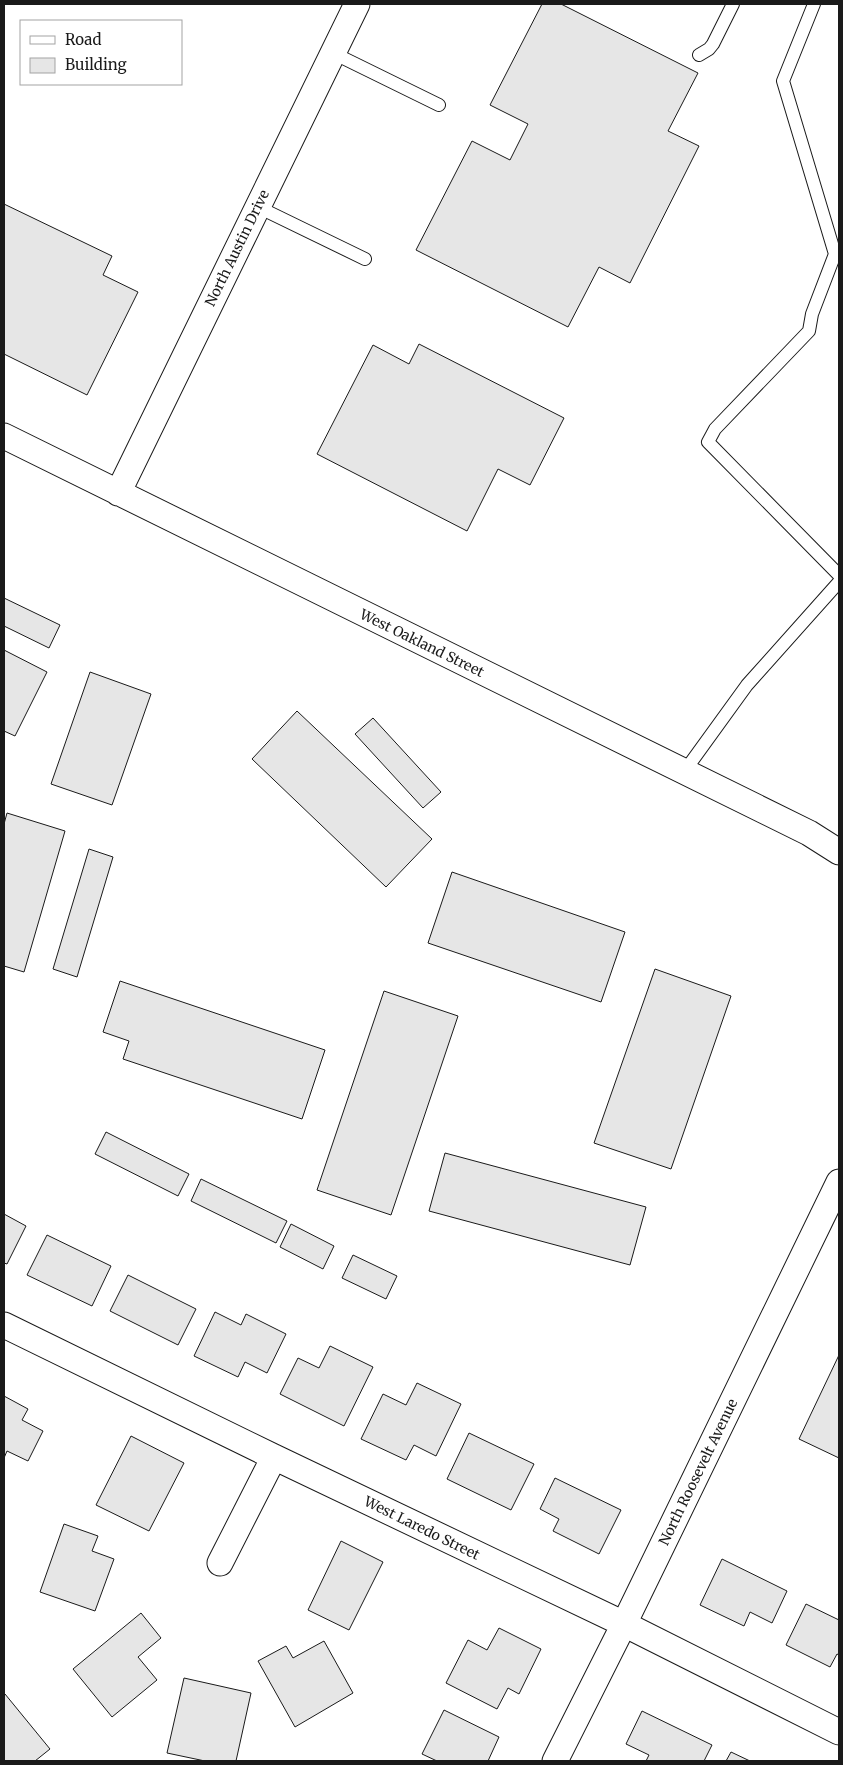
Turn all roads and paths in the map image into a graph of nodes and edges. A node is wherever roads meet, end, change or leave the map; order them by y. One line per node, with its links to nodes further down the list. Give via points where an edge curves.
1 (357, 4): 4 (street, North Austin Drive)
2 (733, 4): 5 (lane, via 714,44)
3 (814, 4): 11 (lane, via 783,81 835,254 812,314 809,331 715,429 708,442)
4 (333, 53): 6 (lane); 7 (street, North Austin Drive)
5 (699, 54)
6 (440, 105)
7 (258, 207): 8 (lane); 10 (street, North Austin Drive)
8 (365, 259)
9 (4, 436): 10 (street, West Oakland Street)
10 (118, 492): 13 (street, West Oakland Street)
11 (839, 574)
12 (839, 582): 13 (lane, via 747,685)
13 (684, 772): 14 (street, West Oakland Street, via 809,833)
14 (839, 852)
15 (839, 1182): 19 (street, North Roosevelt Avenue)
16 (4, 1325): 17 (street, West Laredo Street)
17 (274, 1457): 18 (street); 19 (street, West Laredo Street)
18 (220, 1563)
19 (624, 1624): 20 (street, West Laredo Street); 21 (street, North Roosevelt Avenue)
20 (839, 1732)
21 (555, 1761)

